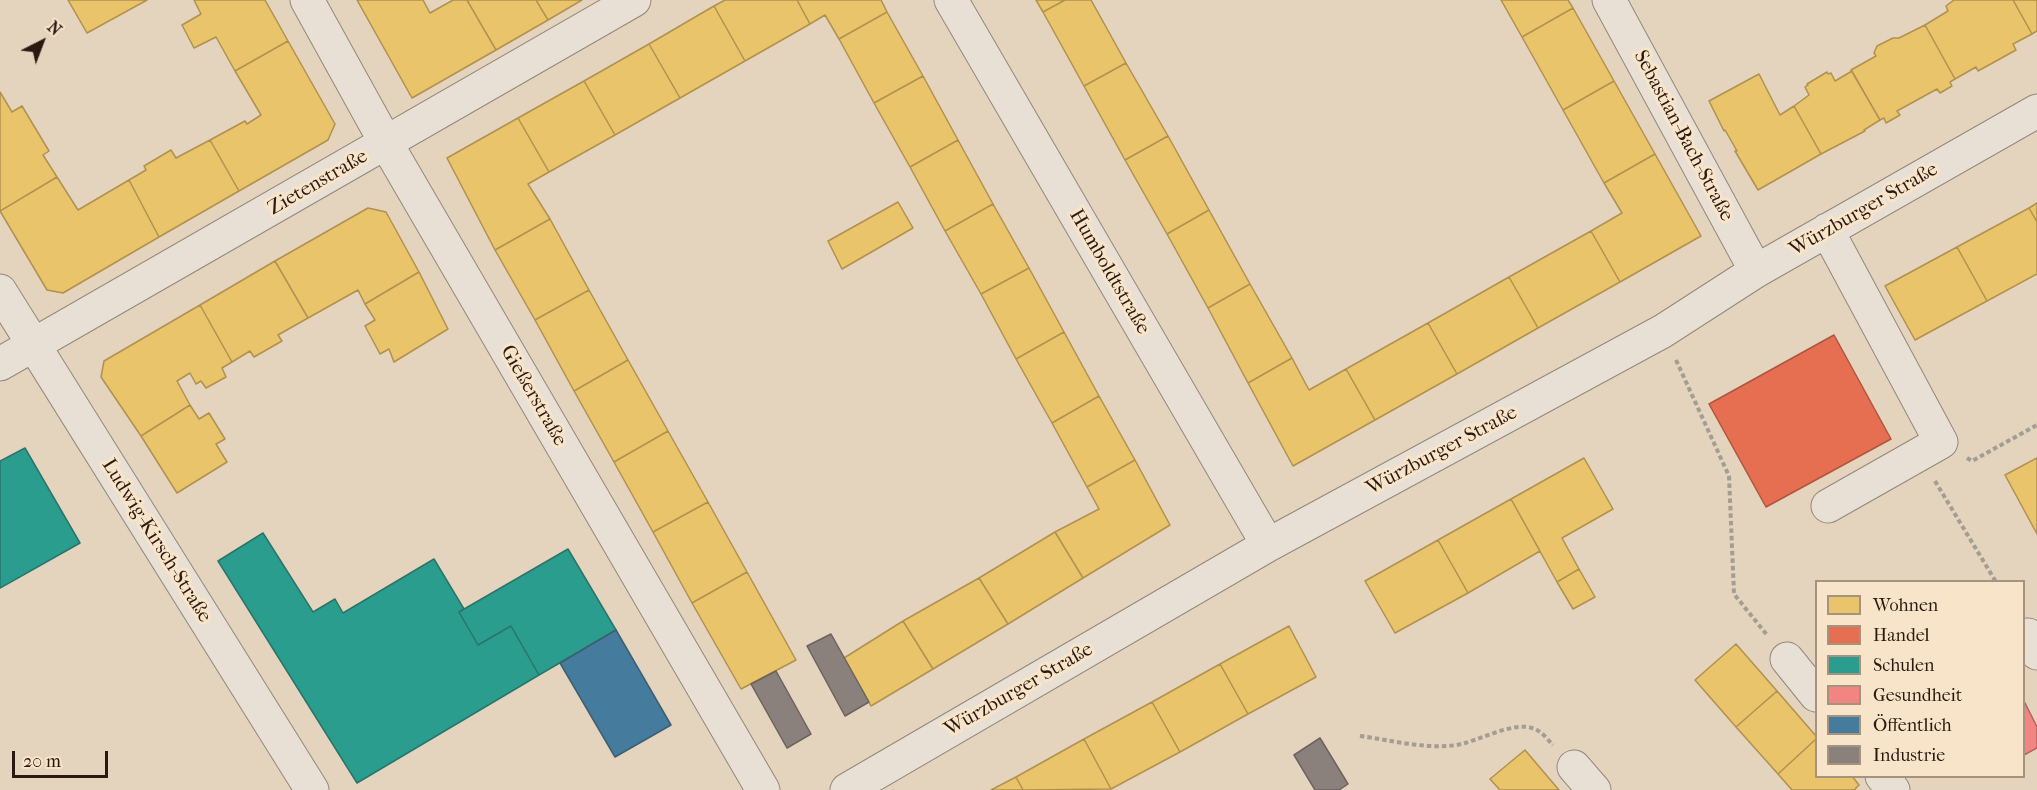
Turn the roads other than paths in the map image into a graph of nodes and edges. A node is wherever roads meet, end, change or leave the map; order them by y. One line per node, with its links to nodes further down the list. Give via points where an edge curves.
1 (307, 0): 6 (street, Gießerstraße)
2 (634, 0): 6 (street, Zietenstraße)
3 (951, 0): 13 (street, Humboldtstraße)
4 (1609, 0): 8 (street, Sebastian-Bach-Straße)
5 (2037, 111): 7 (street, Würzburger Straße)
6 (386, 143): 10 (street, Zietenstraße); 18 (street, Gießerstraße)
7 (1827, 230): 8 (street, Würzburger Straße); 12 (street, via 1930,448)
8 (1756, 271): 13 (street, Würzburger Straße, via 1663,331)
9 (0, 291): 10 (street, Ludwig-Kirsch-Straße)
10 (34, 345): 11 (street, Zietenstraße); 17 (street, Ludwig-Kirsch-Straße)
11 (0, 364)
12 (1828, 506)
13 (1268, 545): 19 (street, Würzburger Straße)
14 (1787, 659): 15 (street)
15 (1815, 694)
16 (1883, 778): 20 (street)
17 (312, 790)
18 (763, 790)
19 (847, 790)
20 (1893, 790)

